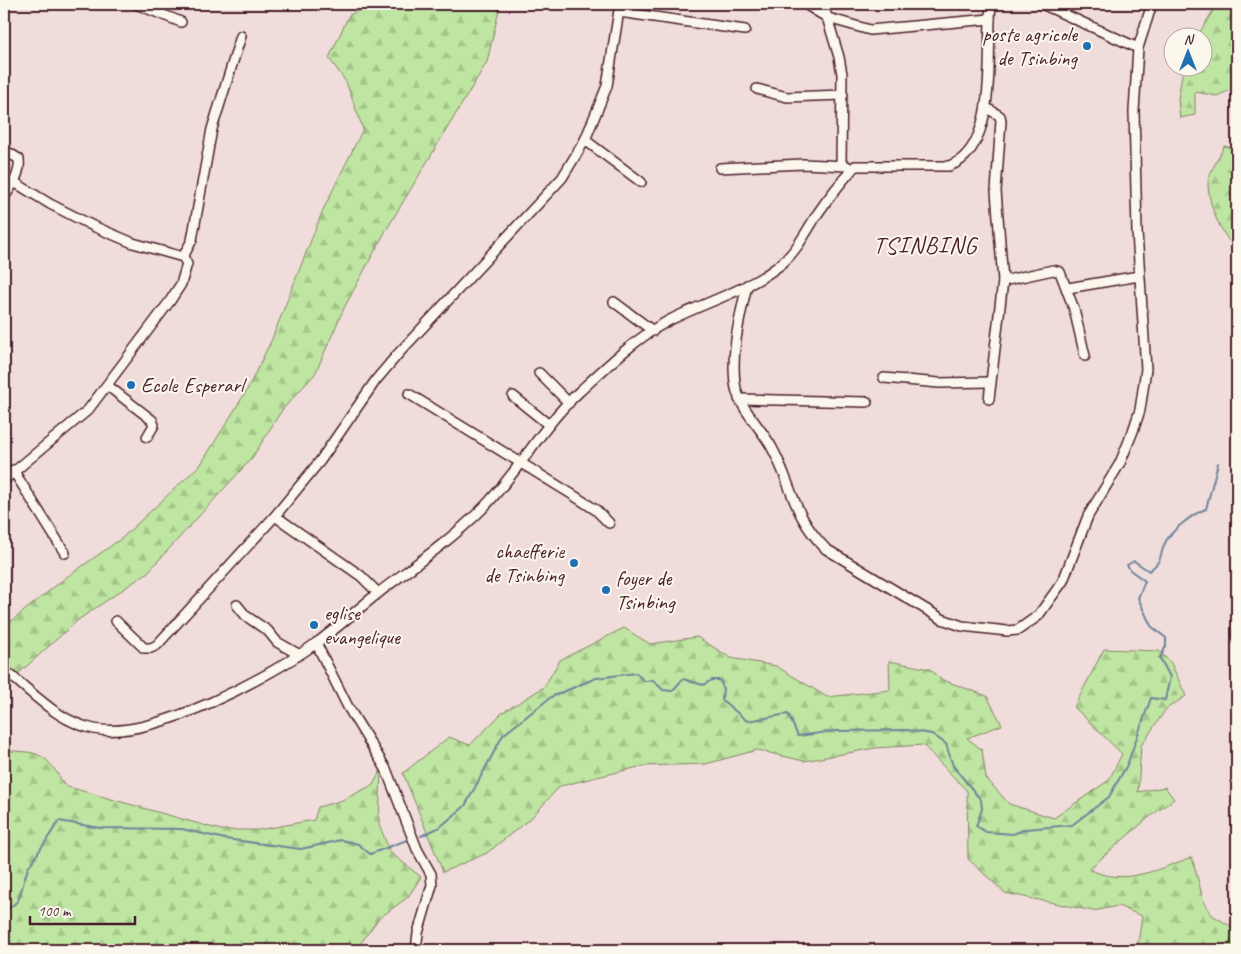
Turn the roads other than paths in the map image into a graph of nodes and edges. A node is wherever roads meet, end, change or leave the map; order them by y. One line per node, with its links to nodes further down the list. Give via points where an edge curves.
1 (136, 4): 10 (street)
2 (805, 4): 8 (street)
3 (823, 4): 8 (street)
4 (991, 4): 9 (street)
5 (1042, 4): 13 (street)
6 (1152, 4): 13 (street)
7 (619, 8): 11 (street); 17 (street, via 607,86)
8 (828, 18): 9 (street, via 870,30); 15 (street, via 839,57)
9 (990, 19): 16 (street)
10 (181, 22)
11 (745, 30)
12 (241, 36): 25 (street, via 212,129 192,240)
13 (1138, 48): 26 (street, via 1134,111)
14 (757, 89): 15 (street, via 787,97)
15 (843, 95): 19 (street)
16 (987, 108): 20 (street, via 968,155 960,162 949,166); 27 (street, via 1002,120 996,191)
17 (585, 140): 23 (street); 48 (street, via 562,178 376,380 320,461)
18 (4, 150): 22 (street, via 19,158)
19 (841, 165): 20 (street); 21 (street)
20 (855, 166): 28 (street, via 818,213 797,248 781,264)
21 (720, 168)
22 (14, 182): 24 (street); 25 (street, via 93,226 133,243)
23 (642, 182)
24 (4, 197)
25 (183, 257): 36 (street, via 187,264 181,284)
26 (1139, 276): 29 (street); 39 (street, via 1146,369 1140,410 1120,463 1088,516 1062,581 1038,616 1018,630 979,629 942,619 826,549 802,520 774,452)
27 (1003, 281): 29 (street, via 1057,271); 35 (street)
28 (747, 284): 31 (street, via 687,311); 39 (street, via 734,355)
29 (1068, 288): 32 (street)
30 (614, 302): 31 (street)
31 (653, 331): 42 (street)
32 (1085, 356)
33 (539, 373): 42 (street)
34 (884, 378): 35 (street, via 939,383)
35 (989, 382): 40 (street)
36 (108, 386): 44 (street, via 152,420 154,425); 46 (street, via 70,426)
37 (409, 394): 45 (street)
38 (513, 396): 43 (street)
39 (739, 399): 41 (street)
40 (989, 399)
41 (867, 402)
42 (569, 403): 43 (street)
43 (549, 425): 45 (street)
44 (147, 437)
45 (520, 463): 49 (street, via 581,500); 51 (street, via 483,507 449,539)
46 (13, 470): 47 (street); 50 (street)
47 (4, 480)
48 (275, 516): 51 (street, via 361,576); 53 (street, via 157,645 144,648)
49 (609, 523)
50 (65, 553)
51 (378, 593): 54 (street)
52 (237, 605): 55 (street, via 278,642)
53 (116, 621)
54 (316, 643): 55 (street); 57 (street, via 348,707 386,769 417,849 431,874 432,885)
55 (298, 654): 56 (street, via 200,709 114,730 79,724 54,712)
56 (4, 670)
57 (416, 950)

